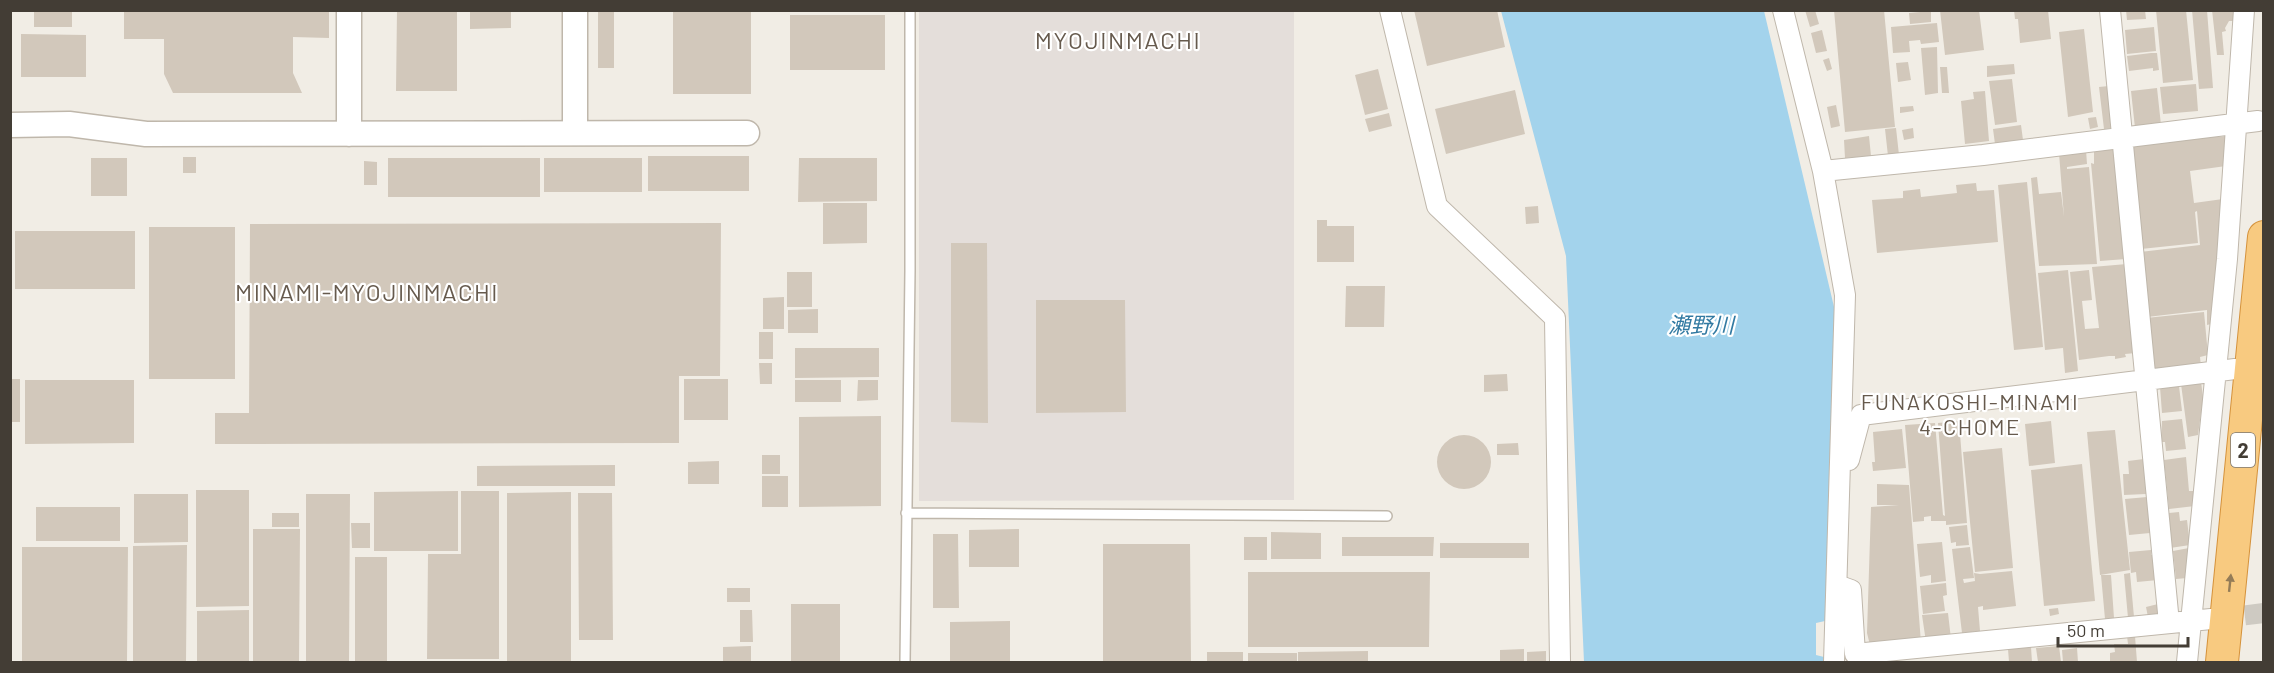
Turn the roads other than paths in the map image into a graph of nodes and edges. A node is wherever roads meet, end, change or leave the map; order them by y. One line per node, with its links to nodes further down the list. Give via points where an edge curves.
1 (349, 10): 13 (street)
2 (575, 10): 11 (street)
3 (910, 10): 21 (lane)
4 (1390, 10): 27 (street, via 1437,206 1555,318)
5 (1783, 10): 15 (street)
6 (2110, 10): 14 (street)
7 (2244, 10): 9 (street)
8 (2258, 121): 9 (street)
9 (2236, 124): 14 (street); 17 (street)
10 (10, 125): 13 (street, via 69,124 146,134)
11 (575, 133): 12 (street); 13 (street)
12 (747, 133)
13 (349, 134)
14 (2122, 140): 15 (street); 18 (street)
15 (1823, 171): 20 (street, via 1845,295)
16 (2264, 237): 30 (highway, 2, one-way to 16)
17 (2226, 370): 18 (street); 24 (street)
18 (2144, 381): 20 (street, via 1860,415); 25 (street)
19 (2264, 466): 31 (highway, 2)
20 (1840, 494): 23 (street)
21 (906, 513): 22 (lane); 26 (lane)
22 (1387, 516)
23 (1837, 585): 25 (street, via 1851,591 1854,654); 28 (street)
24 (2201, 620): 25 (street); 29 (street)
25 (2169, 623)
26 (905, 663)
27 (1560, 663)
28 (1834, 663)
29 (2187, 663)
30 (2222, 663)
31 (2244, 663)

